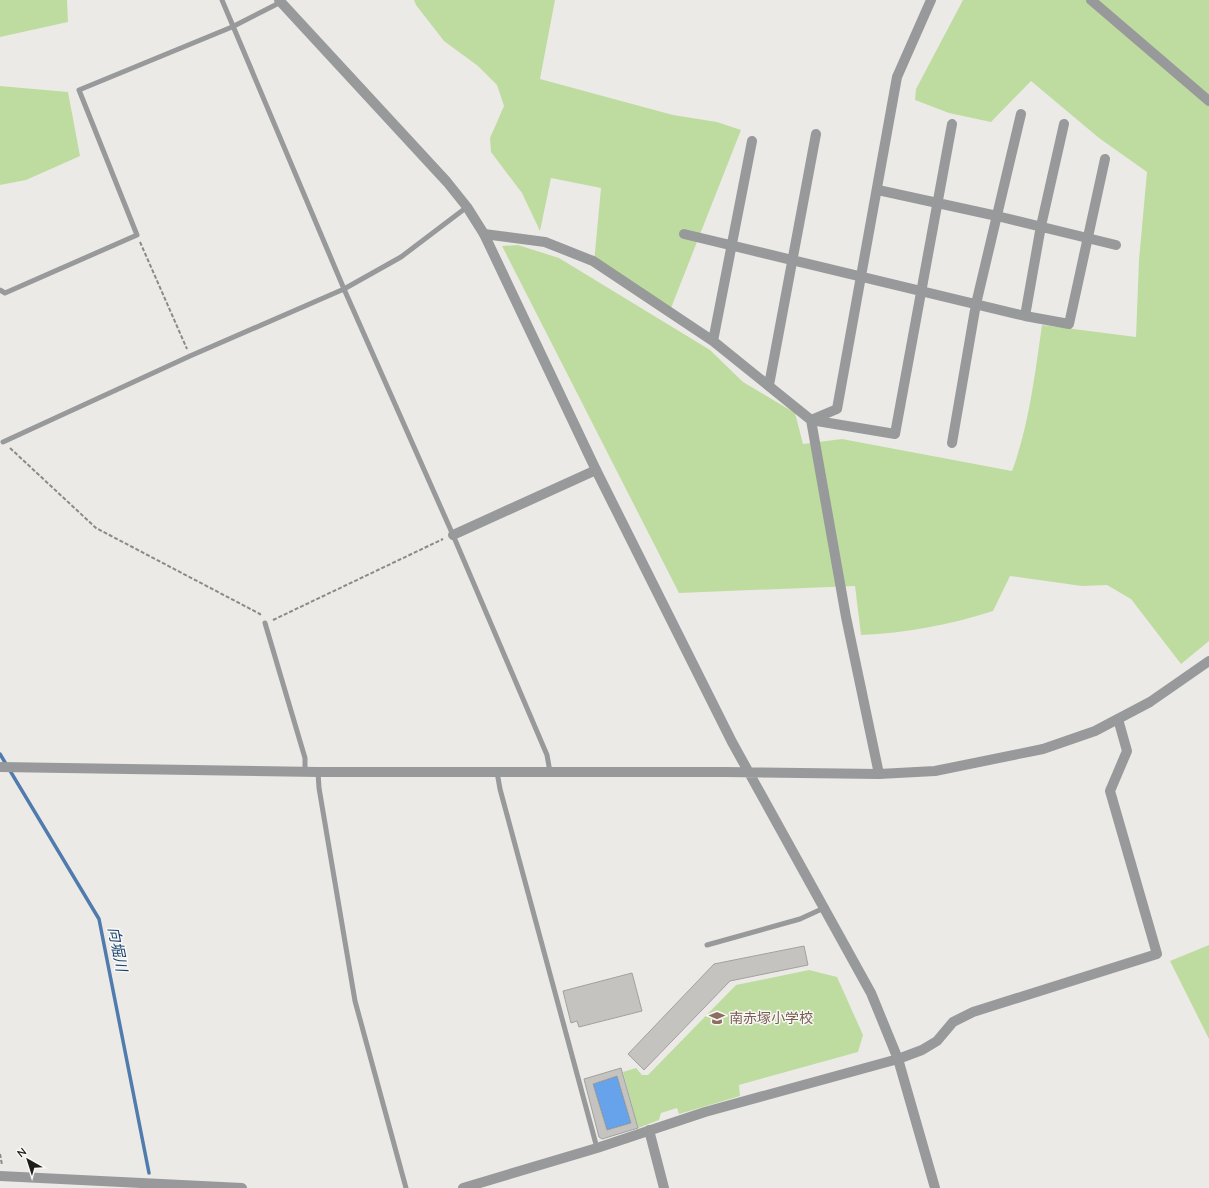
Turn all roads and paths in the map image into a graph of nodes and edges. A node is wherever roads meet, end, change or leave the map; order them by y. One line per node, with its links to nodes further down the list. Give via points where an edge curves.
1 (222, 0): 5 (lane)
2 (931, 0): 13 (street, via 898,76)
3 (1091, 0): 6 (street)
4 (280, 1): 5 (lane); 15 (street)
5 (232, 27): 20 (lane, via 79,90); 26 (lane)
6 (1209, 101)
7 (1021, 114): 16 (street)
8 (952, 124): 14 (street)
9 (1064, 124): 17 (street)
10 (816, 134): 24 (street)
11 (752, 141): 22 (street)
12 (1105, 159): 21 (street)
13 (878, 190): 14 (street); 25 (street)
14 (938, 203): 16 (street); 28 (street)
15 (467, 207): 18 (street); 26 (lane, via 402,257)
16 (997, 216): 17 (street); 29 (street)
17 (1041, 226): 21 (street); 30 (street)
18 (484, 234): 31 (street, via 545,242 593,261); 37 (street)
19 (684, 234): 22 (street)
20 (137, 235): 27 (lane, via 5,293); 32 (path)
21 (1087, 238): 23 (street); 30 (street, via 1069,324)
22 (732, 245): 24 (street); 31 (street)
23 (1116, 245)
24 (793, 260): 25 (street); 33 (street)
25 (862, 277): 28 (street); 34 (street, via 837,409)
26 (344, 289): 32 (lane); 38 (lane)
27 (0, 290)
28 (922, 291): 29 (street); 34 (street, via 895,434)
29 (976, 304): 30 (street); 36 (street)
30 (1025, 316)
31 (713, 340): 33 (street)
32 (190, 356): 35 (lane)
33 (769, 385): 34 (street)
34 (811, 420): 48 (street, via 846,617)
35 (3, 442): 39 (path, via 96,528 260,614)
36 (952, 442)
37 (596, 470): 38 (street); 47 (street)
38 (453, 535): 39 (path); 46 (lane, via 547,755)
39 (265, 623): 43 (lane, via 306,758)
40 (1209, 661): 41 (street, via 1150,702)
41 (1118, 719): 48 (street, via 1095,731 1043,749 935,771); 51 (street, via 1127,751 1110,791 1157,954 973,1012 953,1022 938,1040 922,1050)
42 (0, 767): 43 (street)
43 (305, 771): 44 (street)
44 (318, 772): 45 (street); 56 (lane, via 354,1001)
45 (498, 772): 46 (street); 53 (lane, via 502,796)
46 (550, 772): 47 (street)
47 (749, 772): 48 (street); 49 (street)
48 (879, 774)
49 (824, 908): 50 (lane, via 800,919); 51 (street, via 871,993)
50 (707, 945)
51 (898, 1059): 52 (street); 59 (street)
52 (649, 1130): 53 (street); 58 (street)
53 (597, 1148): 57 (street)
54 (0, 1176): 55 (street)
55 (242, 1188)
56 (406, 1188)
57 (463, 1188)
58 (664, 1188)
59 (935, 1188)

